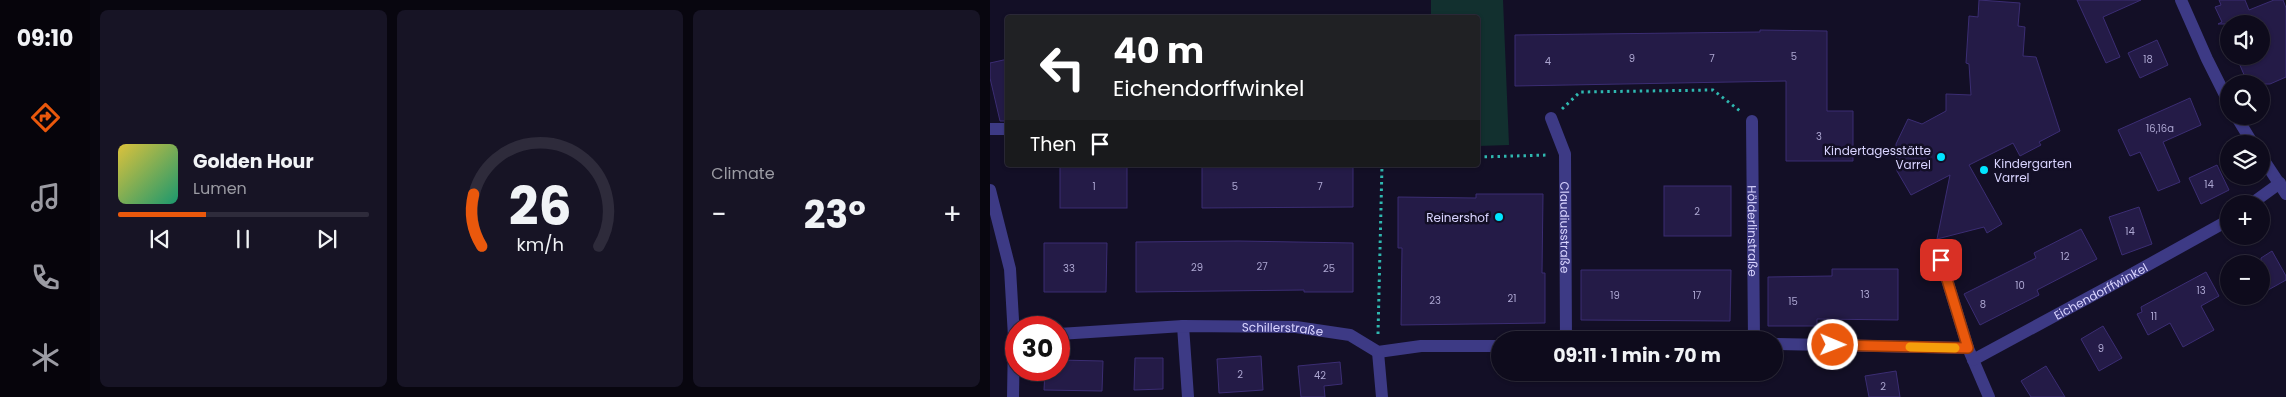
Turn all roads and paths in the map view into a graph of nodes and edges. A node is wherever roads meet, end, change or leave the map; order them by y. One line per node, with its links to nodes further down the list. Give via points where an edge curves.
1 (2181, 0): 2 (street)
2 (2220, 84)
3 (1551, 118): 4 (path, via 1580,92 1713,90); 7 (street, Claudiusstraße)
4 (1752, 121): 19 (street, Hölderlinstraße)
5 (990, 129): 6 (street)
6 (1005, 129)
7 (1565, 154): 8 (path); 18 (street, Claudiusstraße)
8 (1480, 157)
9 (1382, 167): 23 (path)
10 (2270, 169): 11 (street)
11 (2283, 188): 13 (street)
12 (990, 190): 16 (street, via 1010,270)
13 (2269, 195)
14 (2220, 225): 24 (street, Eichendorffwinkel, via 2122,280)
15 (1941, 260): 24 (street)
16 (1013, 316)
17 (1184, 326): 20 (street, Schillerstraße); 23 (street, Schillerstraße, via 1296,327 1350,335); 27 (street)
18 (1566, 331)
19 (1754, 331)
20 (1070, 333)
21 (1783, 344): 24 (street)
22 (1491, 346): 23 (street, via 1421,346)
23 (1378, 352): 28 (street)
24 (1970, 354): 29 (street)
25 (1014, 381): 26 (street)
26 (1013, 397)
27 (1188, 397)
28 (1382, 397)
29 (1989, 397)

